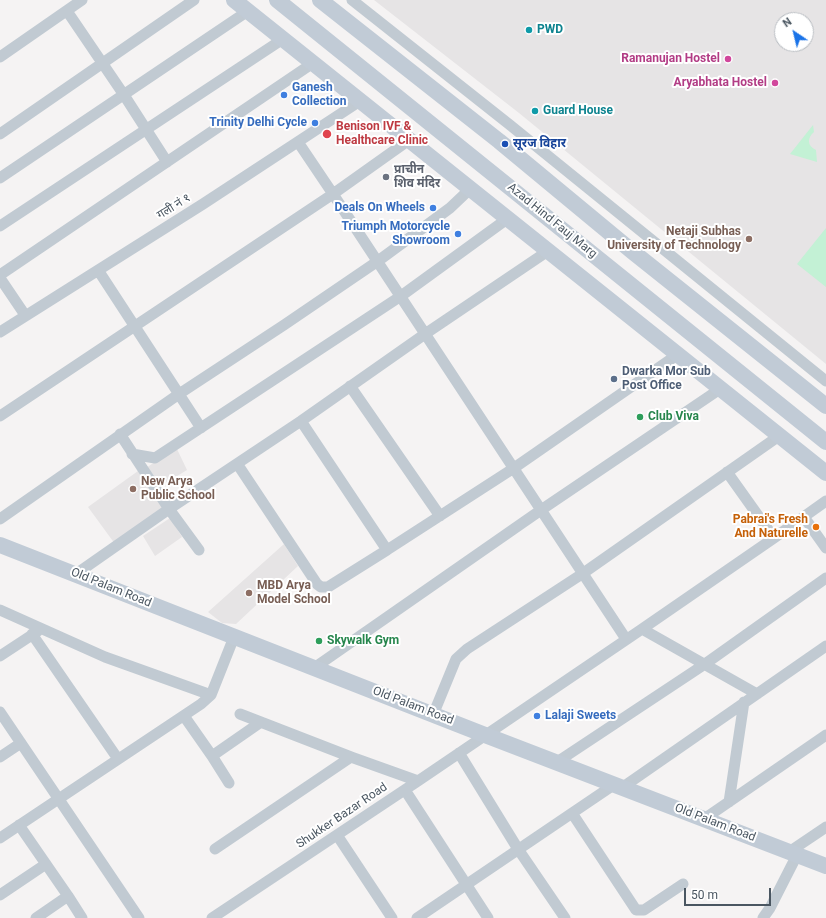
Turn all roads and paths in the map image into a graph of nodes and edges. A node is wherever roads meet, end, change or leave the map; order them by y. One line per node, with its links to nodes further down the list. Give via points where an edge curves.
1 (82, 0): 7 (street)
2 (194, 0): 12 (street)
3 (234, 0): 8 (street)
4 (277, 0): 36 (street, Azad Hind Fauj Marg)
5 (320, 0): 41 (street)
6 (352, 0): 35 (street)
7 (67, 11): 10 (street); 12 (street)
8 (248, 11): 9 (street); 13 (street)
9 (283, 39): 11 (street); 15 (street)
10 (0, 57)
11 (313, 63): 14 (street); 19 (street)
12 (102, 64): 13 (street); 16 (street)
13 (124, 95): 15 (street); 20 (street)
14 (360, 100): 17 (street); 18 (street, गली नं १)
15 (146, 129): 19 (street); 24 (street)
16 (0, 134)
17 (409, 140): 21 (street); 22 (street)
18 (298, 142): 22 (street); 27 (street, गली नं १)
19 (168, 162): 28 (street)
20 (0, 178)
21 (470, 189): 23 (street); 26 (street, via 450,208)
22 (333, 194): 26 (street); 31 (street)
23 (507, 219): 25 (street); 29 (street)
24 (0, 226)
25 (548, 251): 33 (street); 34 (street)
26 (378, 261): 29 (street); 39 (street)
27 (98, 270): 30 (street, गली नं १); 31 (street)
28 (0, 277): 30 (street)
29 (400, 295): 33 (street); 44 (street)
30 (25, 315): 32 (street, गली नं १)
31 (135, 326): 39 (street); 42 (street)
32 (0, 332)
33 (425, 334): 37 (street); 50 (street)
34 (677, 355): 38 (street); 50 (street)
35 (826, 382)
36 (752, 384): 40 (street); 47 (street, Azad Hind Fauj Marg)
37 (350, 386): 43 (street); 56 (street)
38 (720, 389): 40 (street); 55 (street)
39 (179, 394): 44 (street); 45 (street)
40 (737, 402): 46 (street)
41 (826, 406)
42 (0, 416)
43 (302, 422): 49 (street); 63 (street)
44 (201, 428): 48 (street, via 155,458)
45 (120, 434): 48 (street); 58 (street)
46 (779, 436): 51 (street); 52 (street)
47 (826, 442)
48 (132, 454): 54 (street)
49 (238, 465): 54 (street); 63 (street, via 322,588 328,587)
50 (514, 468): 55 (street); 56 (street)
51 (728, 472): 59 (street); 65 (street)
52 (826, 473)
53 (826, 501): 57 (street, Shukker Bazar Road)
54 (170, 509): 62 (street); 64 (street)
55 (541, 510): 65 (street); 76 (street)
56 (440, 516): 63 (street)
57 (804, 517): 59 (street, Shukker Bazar Road); 61 (street)
58 (0, 519)
59 (774, 538): 69 (street, Shukker Bazar Road)
60 (0, 545): 64 (street, Old Palam Road)
61 (826, 548)
62 (199, 550)
63 (387, 550)
64 (76, 574): 71 (street, Old Palam Road)
65 (582, 574): 72 (street); 82 (street, via 467,649 456,659)
66 (826, 578): 75 (street)
67 (0, 610): 68 (street)
68 (42, 628): 70 (street); 78 (street, via 105,657)
69 (642, 629): 72 (street, Shukker Bazar Road); 75 (street)
70 (32, 634): 74 (street); 92 (street)
71 (234, 637): 76 (street, Old Palam Road); 78 (street)
72 (626, 639): 85 (street, Shukker Bazar Road)
73 (826, 646): 77 (street)
74 (0, 656)
75 (705, 664): 77 (street); 93 (street)
76 (314, 668): 82 (street, Old Palam Road)
77 (757, 694): 79 (street)
78 (211, 695): 83 (street)
79 (744, 702): 96 (street); 99 (street)
80 (0, 712): 87 (street)
81 (240, 714): 84 (street)
82 (434, 714): 85 (street, Old Palam Road)
83 (184, 716): 89 (street); 92 (street)
84 (261, 722): 89 (street); 91 (street)
85 (485, 735): 88 (street, Shukker Bazar Road); 93 (street, Old Palam Road)
86 (826, 735): 99 (street)
87 (21, 743): 90 (street); 98 (street)
88 (459, 753): 94 (street, Shukker Bazar Road); 107 (street)
89 (212, 756): 95 (street)
90 (0, 757)
91 (351, 757): 94 (street); 106 (street)
92 (118, 759): 98 (street)
93 (557, 762): 96 (street, Old Palam Road)
94 (418, 781): 97 (street, Shukker Bazar Road)
95 (229, 783)
96 (619, 786): 100 (street); 101 (street, Old Palam Road)
97 (405, 790): 104 (street, Shukker Bazar Road); 112 (street)
98 (59, 799): 102 (street); 118 (street)
99 (729, 802): 101 (street)
100 (572, 813): 107 (street); 115 (street, via 634,908)
101 (704, 819): 108 (street, Old Palam Road)
102 (19, 825): 105 (street); 109 (street)
103 (826, 826): 108 (street)
104 (337, 835): 119 (street, Shukker Bazar Road); 120 (street)
105 (0, 838)
106 (215, 849)
107 (518, 849): 112 (street); 123 (street)
108 (793, 854): 110 (street, Old Palam Road); 124 (street, via 770,908)
109 (46, 864): 113 (street); 114 (street)
110 (826, 866)
111 (683, 884): 115 (street, via 644,910)
112 (466, 885): 121 (street); 122 (street)
113 (0, 895)
114 (68, 896): 116 (street); 117 (street)
115 (642, 914)
116 (36, 918)
117 (82, 918)
118 (139, 918)
119 (212, 918)
120 (392, 918)
121 (417, 918)
122 (488, 918)
123 (565, 918)
124 (763, 918)

